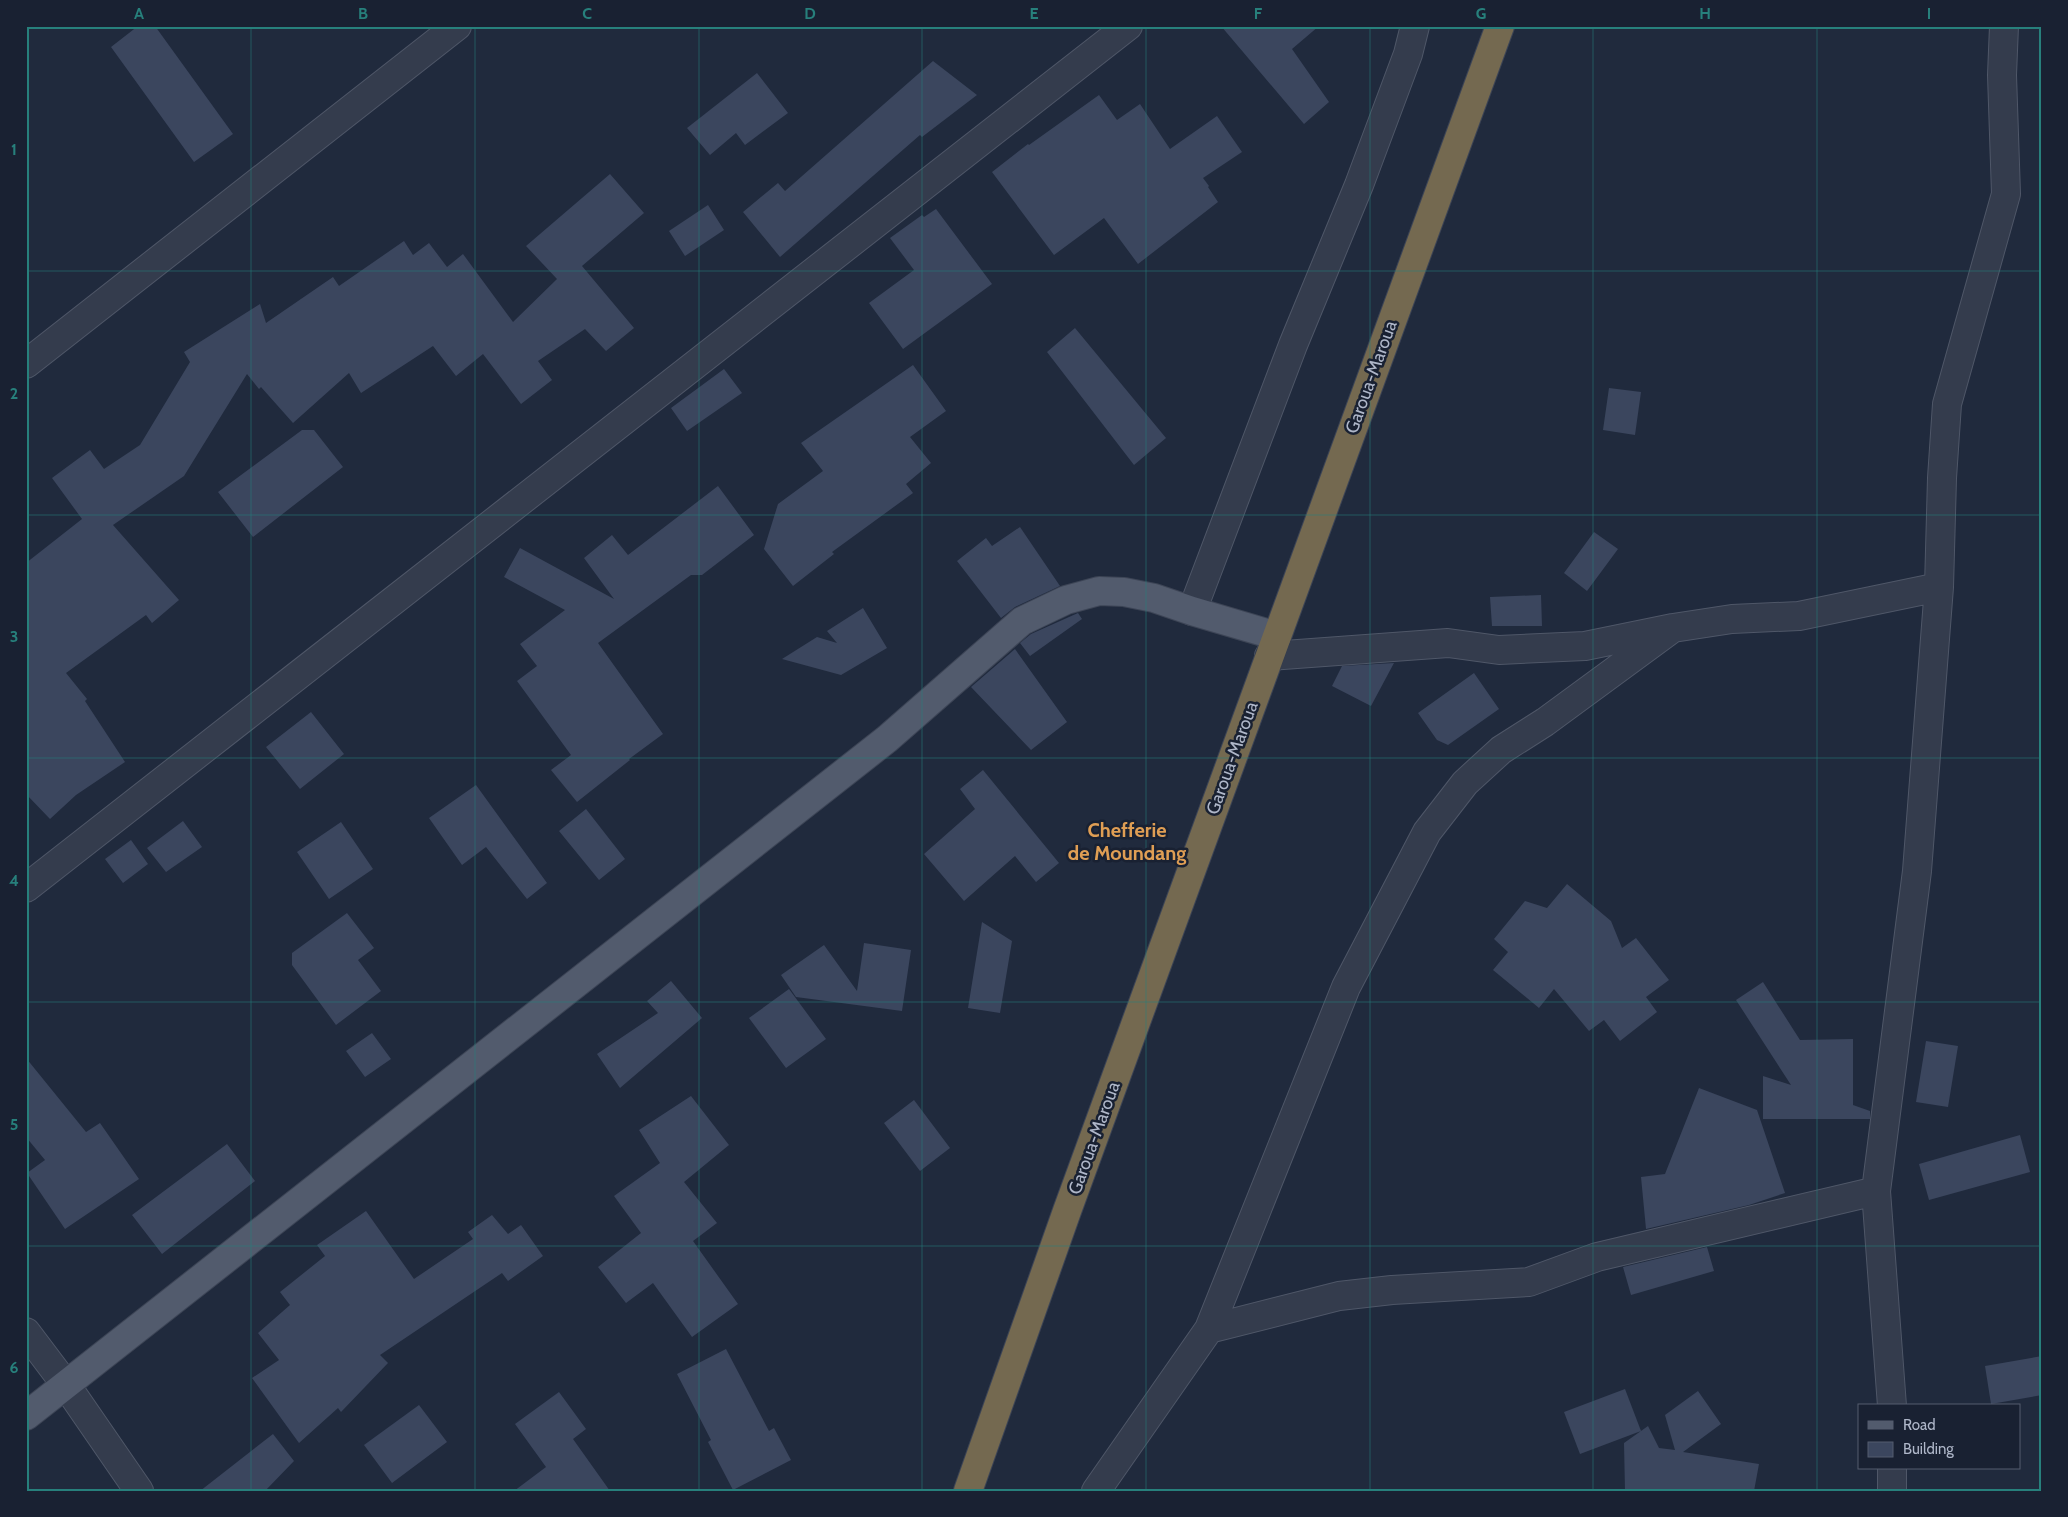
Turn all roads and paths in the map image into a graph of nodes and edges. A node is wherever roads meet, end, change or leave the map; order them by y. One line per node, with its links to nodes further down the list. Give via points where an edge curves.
1 (457, 26): 6 (street)
2 (1128, 26): 11 (street)
3 (1415, 26): 8 (street, via 1408,54 1359,185 1293,345)
4 (1500, 26): 10 (highway, Garoua-Maroua)
5 (2004, 26): 7 (street, via 2002,76 2006,194 1947,404)
6 (26, 364)
7 (1939, 586): 9 (street, via 1799,616 1732,619); 12 (street, via 1917,871)
8 (1192, 611): 10 (main road); 15 (main road, via 1154,598 1098,591 1066,600 1022,621 887,739)
9 (1673, 628): 10 (street, via 1585,646 1499,650 1448,643); 13 (street, via 1545,722 1501,750 1465,783 1426,832 1346,987)
10 (1273, 646): 20 (highway, Garoua-Maroua)
11 (26, 888)
12 (1876, 1191): 13 (street, via 1597,1257 1529,1282 1339,1296); 16 (street)
13 (1209, 1329): 21 (street)
14 (26, 1332): 15 (street)
15 (66, 1385): 17 (main road); 19 (street)
16 (1892, 1404)
17 (26, 1416)
18 (1892, 1470): 22 (street)
19 (139, 1491)
20 (968, 1491)
21 (1096, 1491)
22 (1892, 1491)

